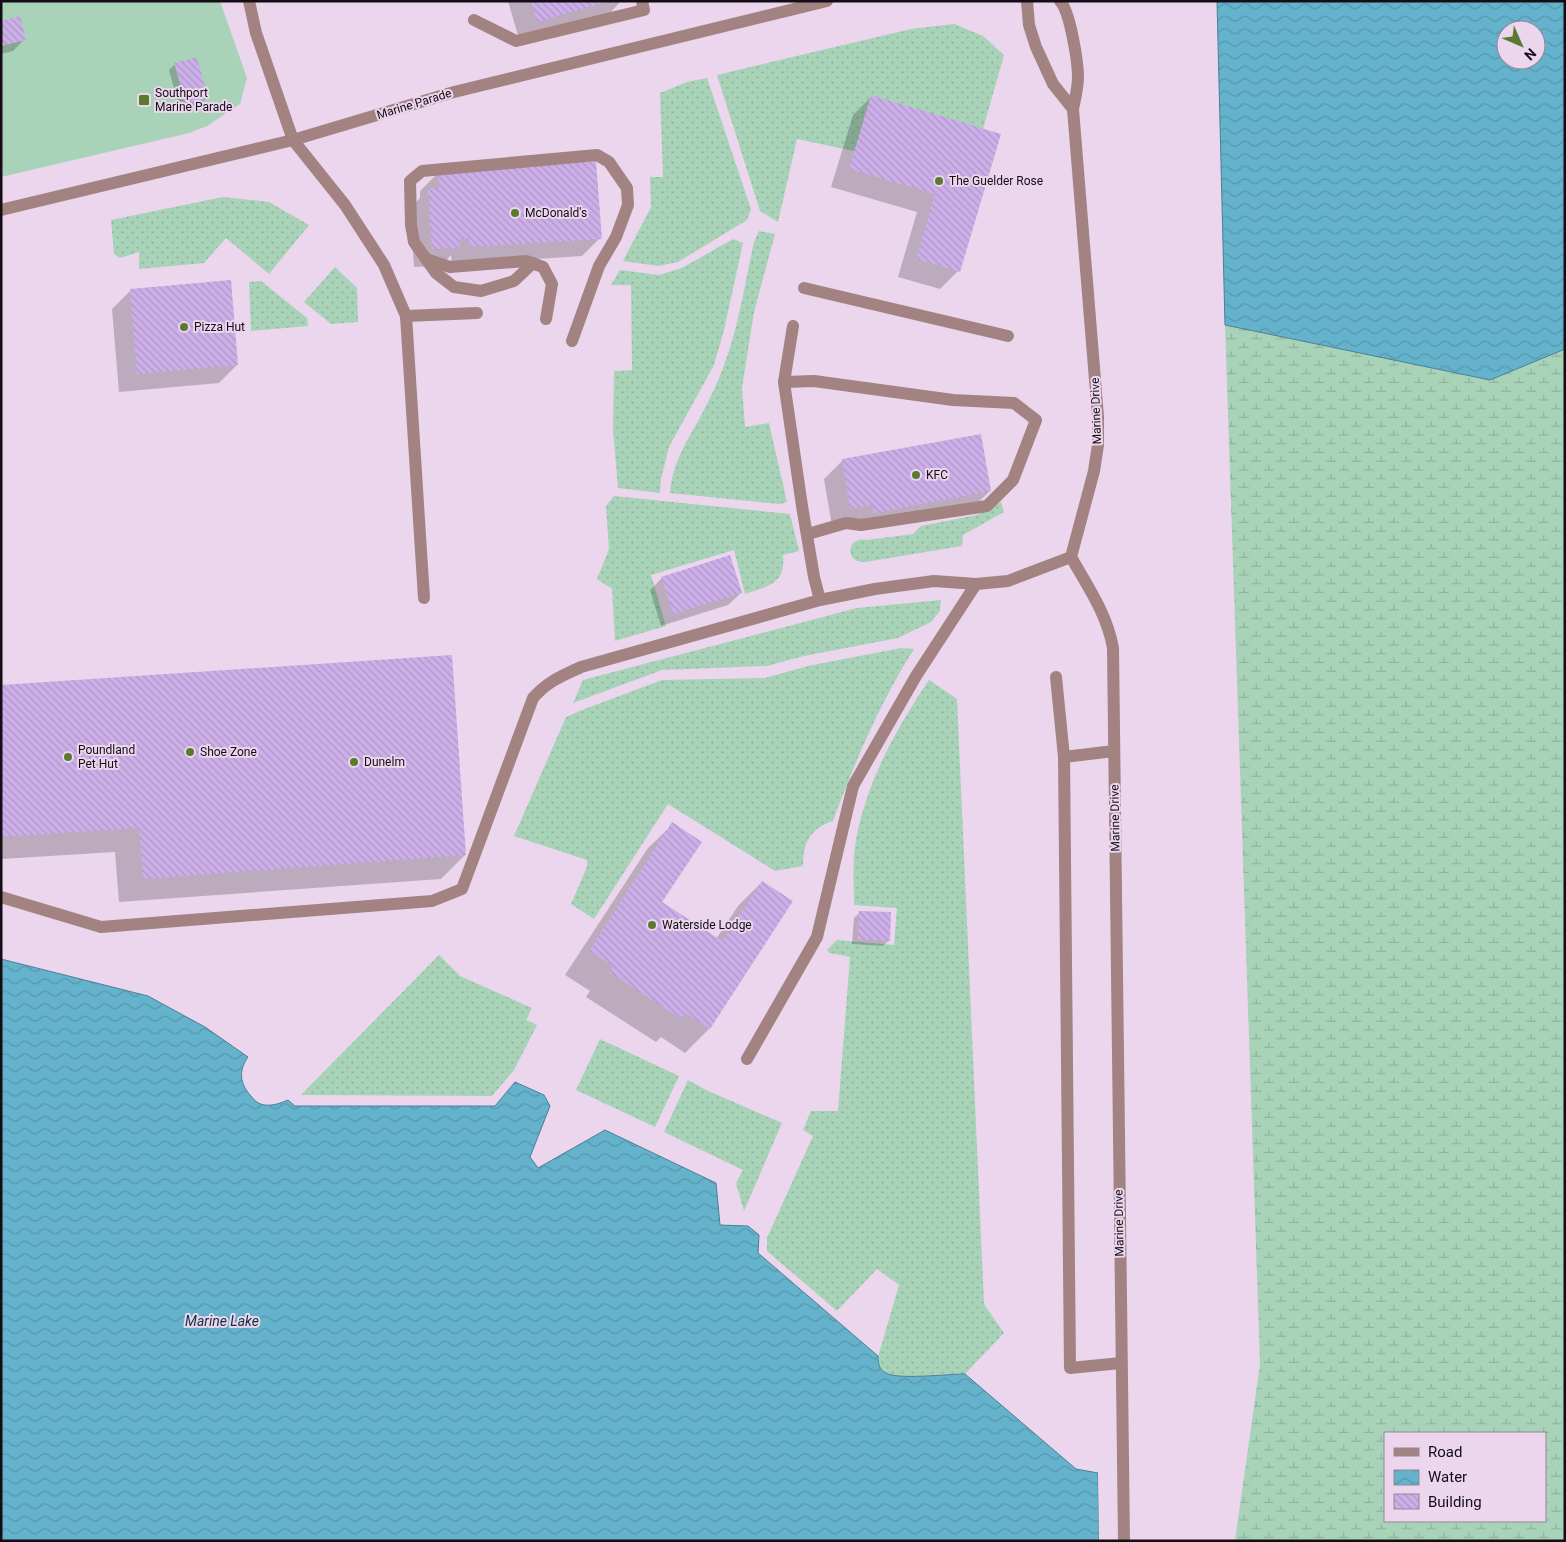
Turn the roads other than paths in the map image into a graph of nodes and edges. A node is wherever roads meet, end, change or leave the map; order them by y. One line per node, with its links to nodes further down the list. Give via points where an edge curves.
1 (250, 1): 8 (street, via 256,33)
2 (642, 1): 6 (street, via 644,10 516,41)
3 (828, 1): 8 (street, Marine Parade, via 454,92)
4 (1027, 1): 7 (street, via 1028,25 1036,47 1054,84)
5 (1060, 1): 7 (street, Marine Drive, via 1073,34 1078,77)
6 (474, 20)
7 (1073, 109): 21 (street, Marine Drive, via 1098,436 1094,471)
8 (293, 140): 9 (street, Marine Parade); 14 (street, via 345,205 379,258)
9 (1, 210)
10 (426, 258): 11 (street, via 450,267); 11 (street, via 436,273 454,286 481,291 514,280); 18 (street, via 414,242 411,225 410,182 422,171 597,155 609,162 627,188 628,205 616,237 599,266)
11 (533, 263): 15 (street, via 543,267 552,284)
12 (804, 288): 17 (street)
13 (477, 313): 14 (street)
14 (406, 316): 23 (street)
15 (546, 319)
16 (794, 326): 19 (street)
17 (1008, 336)
18 (572, 341)
19 (784, 382): 20 (street); 20 (street, via 814,381 953,400 1014,403 1036,420 1013,480 987,506 862,525 846,523)
20 (808, 534): 24 (street)
21 (1071, 557): 22 (street, via 1008,581); 26 (street, Marine Drive, via 1110,630)
22 (976, 584): 24 (street, via 934,581); 29 (street, via 916,676 853,786 817,937)
23 (424, 598)
24 (820, 600): 28 (street, via 582,667 543,686 534,698 462,888 432,901 101,927)
25 (1056, 676): 27 (street)
26 (1114, 751): 27 (street); 30 (street, Marine Drive)
27 (1064, 757): 30 (street, via 1070,1368)
28 (1, 897)
29 (746, 1058)
30 (1121, 1362): 31 (street, Marine Drive)
31 (1124, 1541)

